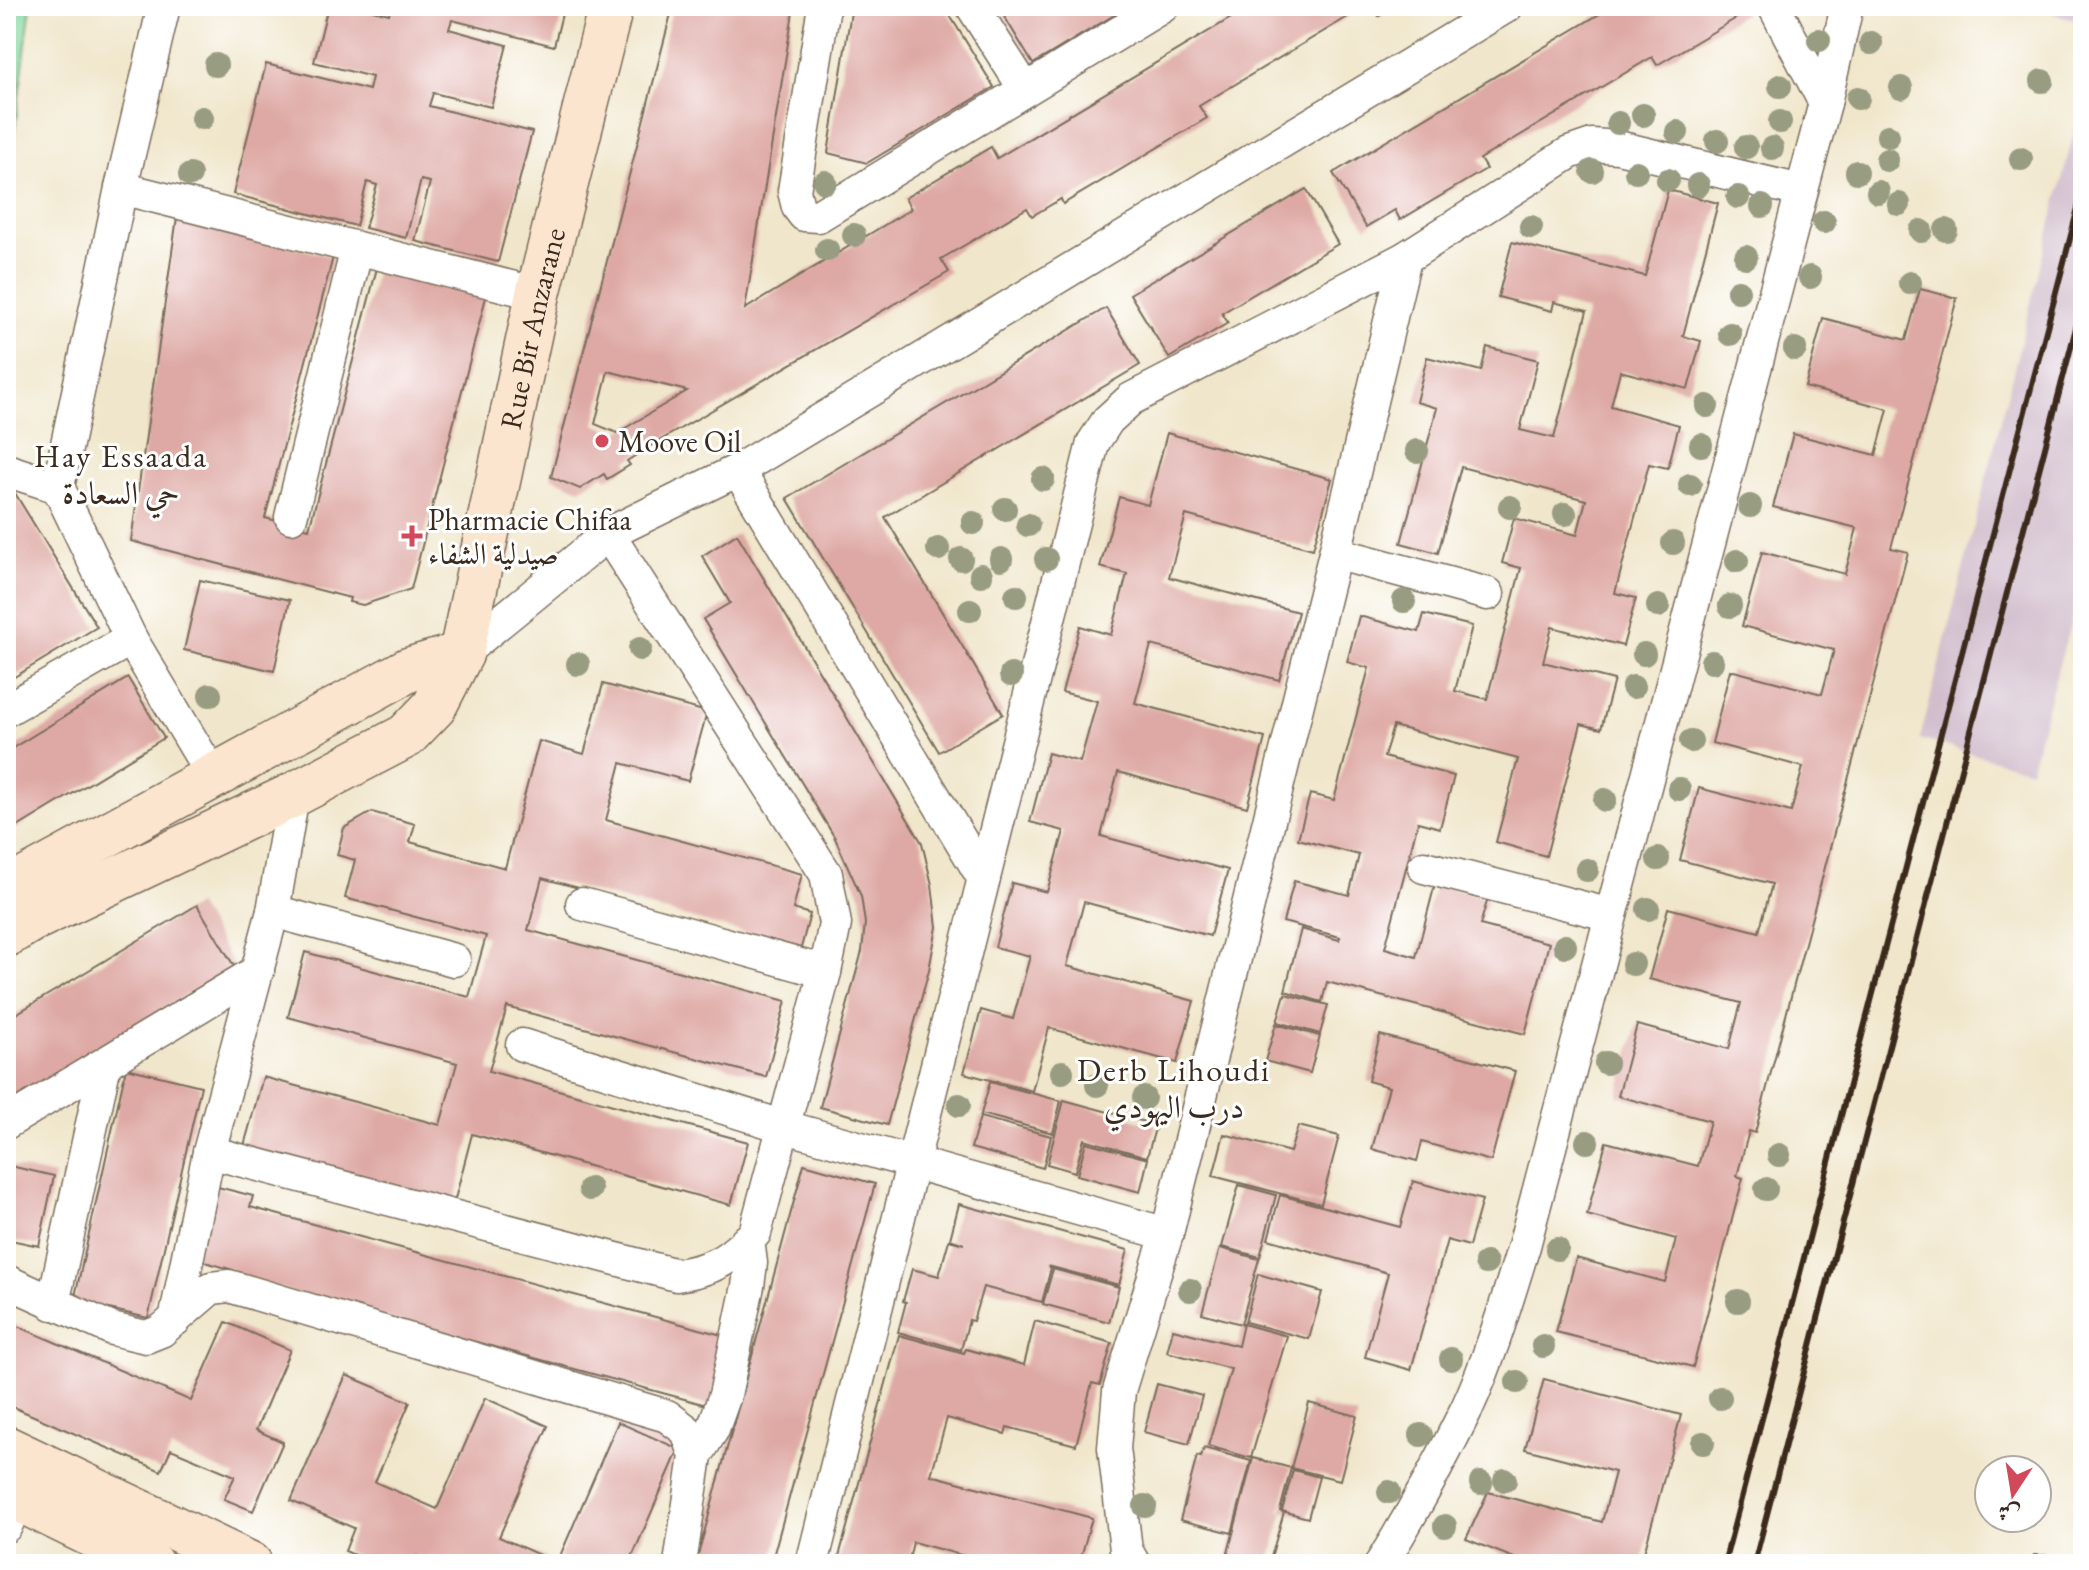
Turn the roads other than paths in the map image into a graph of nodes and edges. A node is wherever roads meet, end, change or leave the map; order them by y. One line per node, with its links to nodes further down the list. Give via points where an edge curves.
1 (164, 6): 11 (street)
2 (611, 6): 15 (street, Rue Bir Anzarane)
3 (824, 6): 9 (street, via 794,191 804,215 818,216 841,204)
4 (972, 6): 9 (street)
5 (1163, 6): 9 (street)
6 (1507, 6): 17 (street)
7 (1774, 6): 10 (street)
8 (1847, 6): 10 (street)
9 (1025, 89)
10 (1825, 103): 12 (street)
11 (121, 188): 13 (street); 18 (street)
12 (1801, 191): 14 (street, via 1592,145 1569,153); 33 (street)
13 (357, 248): 15 (street); 19 (street)
14 (1405, 258): 21 (street); 29 (street, via 1131,399 1108,420 1093,443)
15 (538, 294): 24 (street, Rue Bir Anzarane)
16 (6, 470): 18 (street)
17 (738, 470): 20 (street); 29 (street)
18 (58, 487): 23 (street)
19 (291, 517)
20 (608, 534): 24 (street); 37 (street, via 826,874 835,924)
21 (1335, 553): 22 (street); 44 (street)
22 (1488, 594)
23 (131, 639): 25 (street); 26 (street)
24 (461, 654): 26 (street, via 408,670); 27 (street, Rue Bir Anzarane, via 434,707 406,736)
25 (6, 710)
26 (214, 778): 30 (street)
27 (293, 795): 32 (street); 34 (street, Rue Bir Anzarane)
28 (1424, 867): 33 (street)
29 (984, 879): 43 (street)
30 (6, 890)
31 (582, 904): 37 (street)
32 (273, 911): 35 (street); 36 (street)
33 (1611, 915): 56 (street, via 1497,1332 1467,1407)
34 (6, 935)
35 (454, 960)
36 (258, 971): 39 (street); 42 (street)
37 (825, 972): 41 (street)
38 (522, 1045): 41 (street)
39 (105, 1064): 40 (street); 47 (street)
40 (6, 1123)
41 (782, 1126): 43 (street); 45 (street, via 755,1233)
42 (209, 1152): 45 (street, via 677,1275 707,1270 731,1258); 48 (street)
43 (912, 1161): 44 (street); 54 (street)
44 (1167, 1234): 55 (street, via 1119,1391 1114,1448 1126,1550)
45 (748, 1240): 49 (street, via 748,1286 725,1395)
46 (6, 1281): 47 (street)
47 (53, 1304): 48 (street, via 146,1337)
48 (175, 1320): 49 (street, via 211,1288 229,1286 667,1416 687,1431)
49 (696, 1456): 53 (street)
50 (14, 1485): 51 (street); 52 (street)
51 (151, 1564)
52 (250, 1564)
53 (680, 1564)
54 (812, 1564)
55 (1134, 1564)
56 (1381, 1564)

